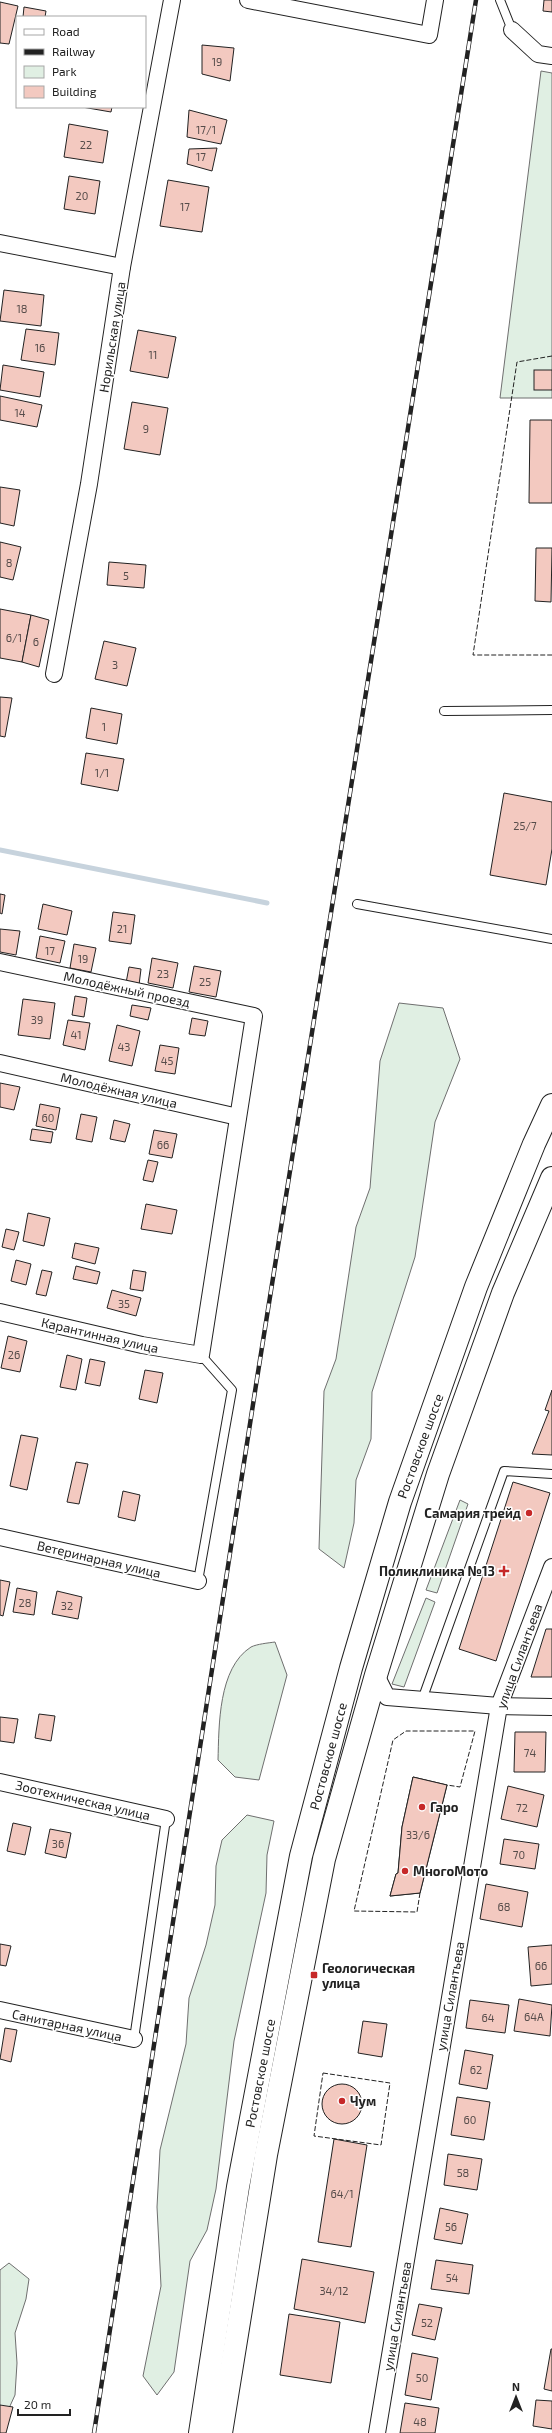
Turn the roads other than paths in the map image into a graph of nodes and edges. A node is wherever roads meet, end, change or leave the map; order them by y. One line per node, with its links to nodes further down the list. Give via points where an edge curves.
1 (172, 0): 8 (street, Норильская улица)
2 (248, 0): 3 (street, via 429,35)
3 (435, 0)
4 (500, 0): 5 (lane)
5 (512, 30): 6 (street, via 538,54)
6 (552, 56)
7 (0, 243): 8 (street)
8 (122, 267): 9 (street, Норильская улица, via 89,484)
9 (54, 674)
10 (552, 710): 11 (lane)
11 (444, 711)
12 (357, 904): 13 (lane)
13 (552, 939)
14 (0, 962): 17 (street, Молодёжный проезд, via 254,1016)
15 (0, 1063): 17 (street, Молодёжная улица)
16 (552, 1105): 33 (highway, Ростовское шоссе, via 476,1287 400,1502 351,1668 303,1849 238,2187)
17 (238, 1117): 20 (street)
18 (552, 1178): 25 (highway, Ростовское шоссе, via 503,1293 441,1466)
19 (0, 1312): 20 (street, Карантинная улица, via 142,1346)
20 (200, 1355): 24 (lane, via 232,1390)
21 (552, 1474): 26 (lane, via 504,1470)
22 (0, 1536): 24 (street, Ветеринарная улица)
23 (552, 1567): 27 (street, улица Силантьева)
24 (198, 1581)
25 (376, 1675): 26 (street, via 387,1696); 34 (highway, Ростовское шоссе, via 324,1859 264,2170)
26 (422, 1700): 27 (street)
27 (499, 1706): 28 (street); 35 (street, улица Силантьева)
28 (552, 1707)
29 (0, 1782): 30 (street, Зоотехническая улица)
30 (166, 1819): 32 (lane)
31 (0, 2010): 32 (street, Санитарная улица)
32 (134, 2039)
33 (200, 2433)
34 (221, 2433)
35 (377, 2433)

